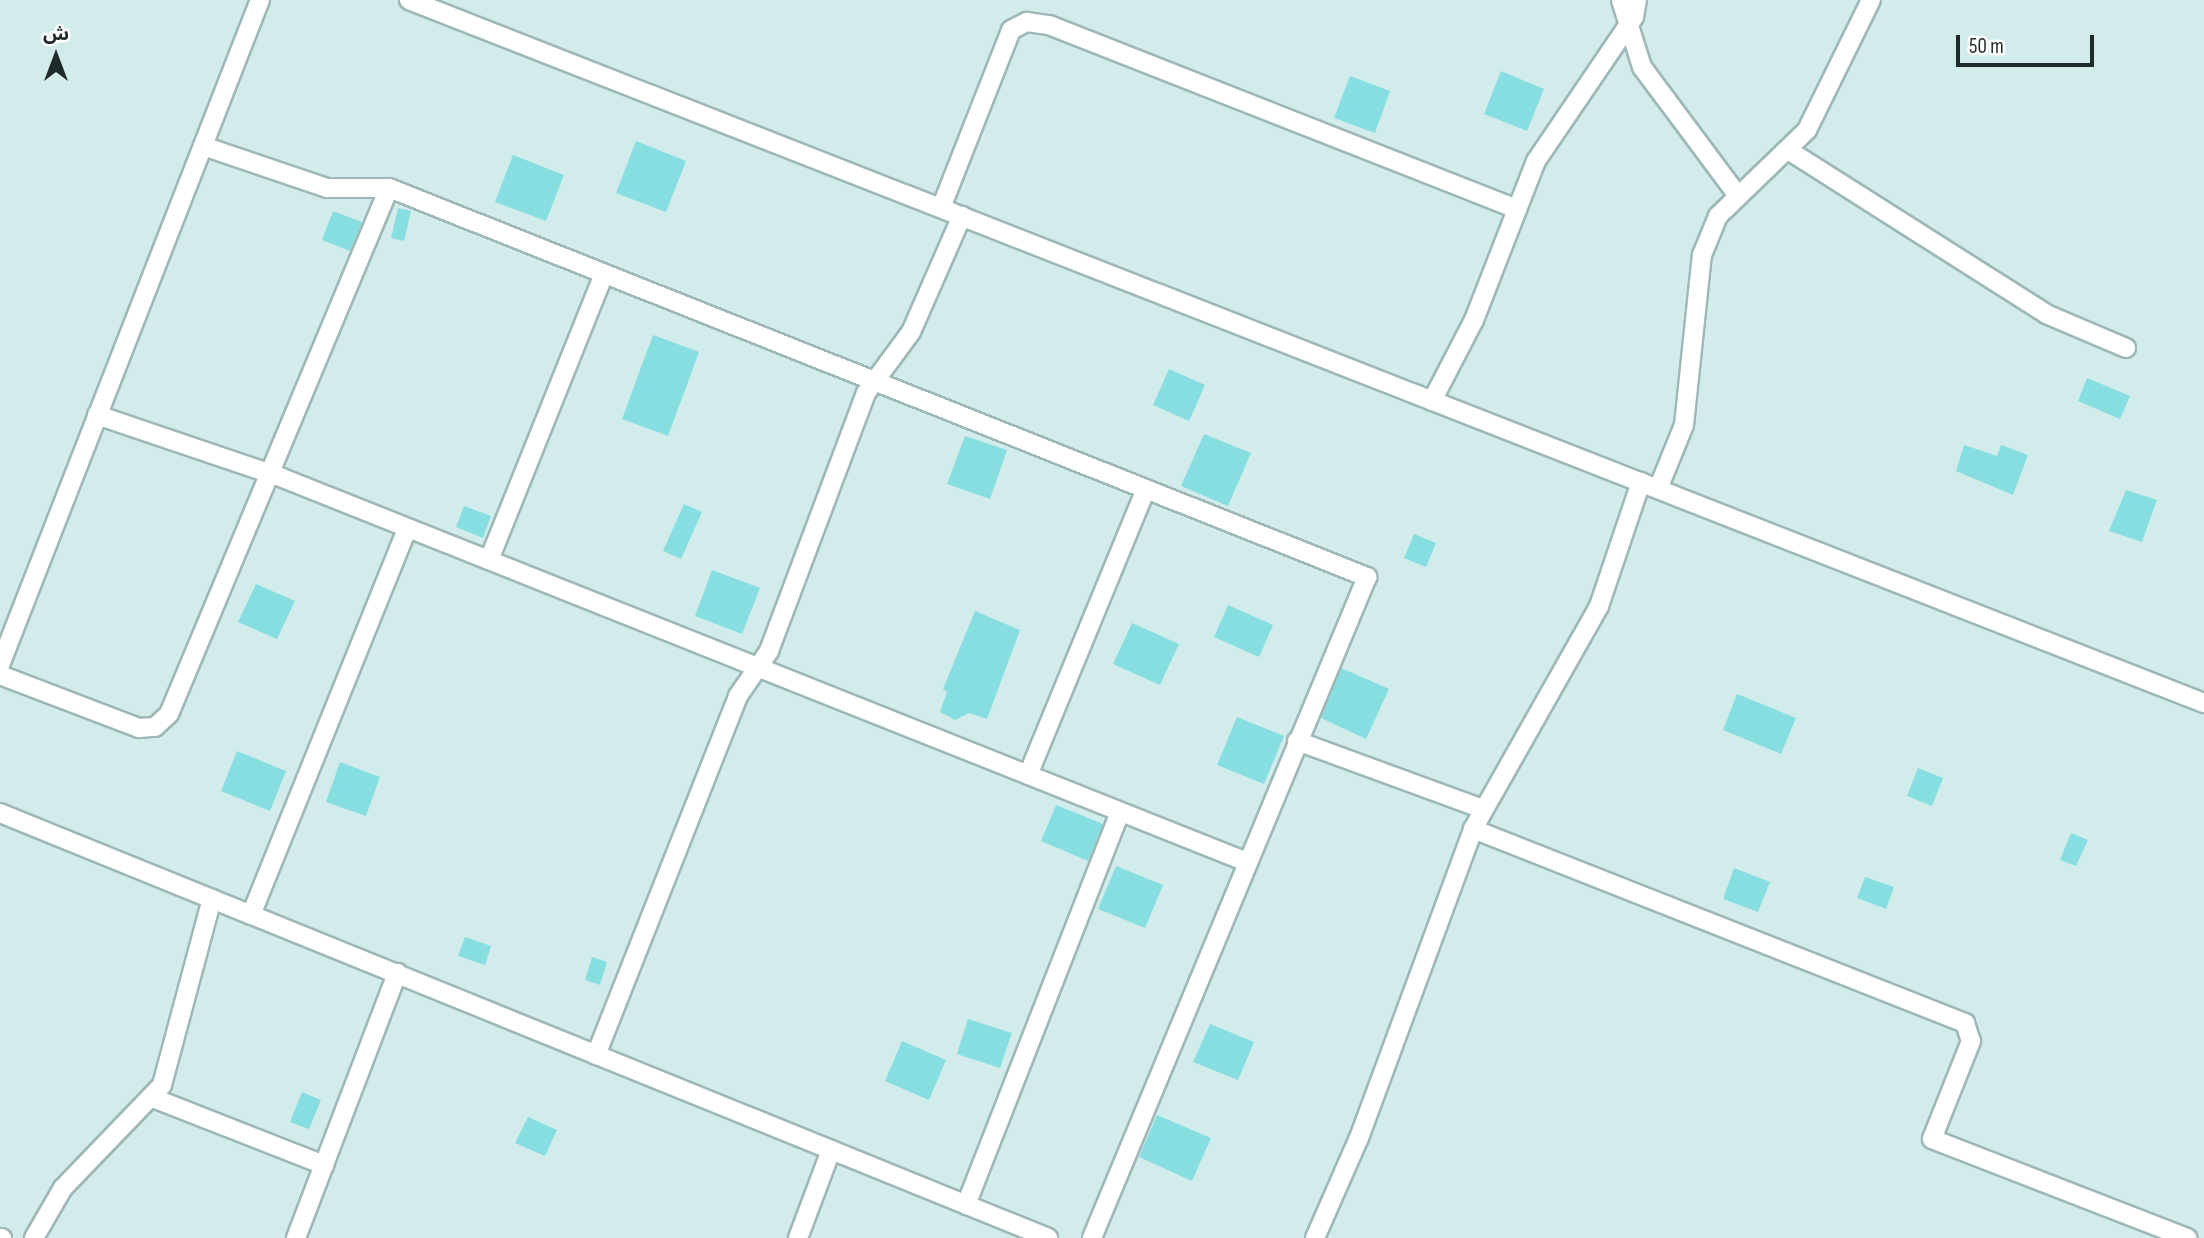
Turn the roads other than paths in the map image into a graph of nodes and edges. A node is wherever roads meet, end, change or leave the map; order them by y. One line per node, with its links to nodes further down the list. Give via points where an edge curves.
1 (260, 0): 7 (street)
2 (410, 0): 11 (street)
3 (1621, 0): 6 (street)
4 (1636, 0): 6 (street)
5 (1871, 0): 8 (street, via 1807,130)
6 (1627, 27): 10 (street, via 1642,67); 12 (street, via 1536,161)
7 (203, 146): 9 (street, via 327,188); 18 (street)
8 (1788, 150): 10 (street); 15 (street, via 2046,314)
9 (389, 188): 14 (street); 19 (street)
10 (1738, 196): 20 (street, via 1718,216 1702,255 1684,425)
11 (941, 208): 12 (street, via 1011,30 1027,22 1049,25); 13 (street)
12 (1517, 209): 17 (street, via 1474,320)
13 (962, 216): 16 (street, via 911,332); 17 (street)
14 (604, 274): 16 (street); 23 (street)
15 (2126, 348)
16 (875, 381): 21 (street); 25 (street)
17 (1432, 401): 20 (street)
18 (97, 415): 19 (street); 24 (street)
19 (270, 473): 22 (street); 26 (street, via 169,714 155,727 139,728)
20 (1649, 485): 27 (street); 30 (street, via 1600,606)
21 (1146, 489): 28 (street, via 1367,577); 29 (street)
22 (407, 528): 23 (street); 36 (street)
23 (489, 560): 25 (street)
24 (0, 665)
25 (758, 667): 29 (street); 38 (street, via 738,696)
26 (0, 675)
27 (2204, 703)
28 (1297, 741): 30 (street); 34 (street)
29 (1028, 775): 31 (street)
30 (1483, 809): 33 (street)
31 (1120, 811): 34 (street); 42 (street)
32 (0, 813): 35 (street)
33 (1473, 829): 48 (street, via 1359,1139); 49 (street, via 1965,1023 1971,1041 1932,1139)
34 (1247, 862): 47 (street)
35 (212, 899): 36 (street); 39 (street)
36 (251, 915): 37 (street)
37 (397, 974): 38 (street); 41 (street)
38 (596, 1055): 40 (street)
39 (153, 1098): 41 (street); 43 (street, via 63,1188)
40 (831, 1150): 42 (street); 45 (street)
41 (324, 1165): 44 (street)
42 (966, 1205): 46 (street)
43 (34, 1238)
44 (296, 1238)
45 (798, 1238)
46 (1048, 1238)
47 (1092, 1238)
48 (1315, 1238)
49 (2187, 1238)

